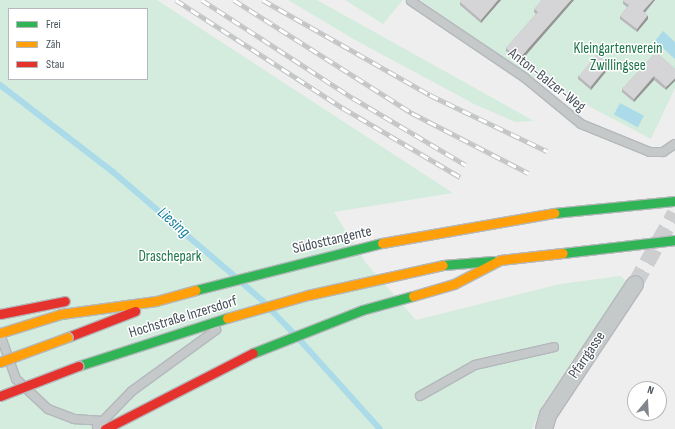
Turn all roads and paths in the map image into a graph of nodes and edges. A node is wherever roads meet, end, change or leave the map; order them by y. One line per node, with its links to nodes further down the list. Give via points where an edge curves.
1 (411, 1): 2 (lane, Anton-Balzer-Weg, via 525,78 581,124 650,152 663,152)
2 (675, 144)
3 (675, 201): 7 (highway, Südosttangente, via 508,218 357,248)
4 (675, 240): 5 (highway)
5 (500, 260): 13 (highway, Hochstraße Inzersdorf, bridge, via 449,264 379,278 170,334); 17 (highway, via 454,284 398,299 266,346)
6 (635, 284): 18 (street, Pfarrgasse, via 548,415)
7 (156, 301): 8 (highway, via 56,301); 10 (highway, Südosttangente, via 61,314); 12 (highway, Hochstraße Inzersdorf, bridge, via 103,325)
8 (0, 314)
9 (216, 330): 15 (lane, via 132,391)
10 (0, 333): 15 (lane, via 16,379 48,409 74,419)
11 (554, 347): 14 (lane, via 475,365)
12 (0, 362)
13 (0, 396)
14 (420, 396)
15 (100, 421): 16 (lane)
16 (95, 429)
17 (105, 429)
18 (544, 429)

